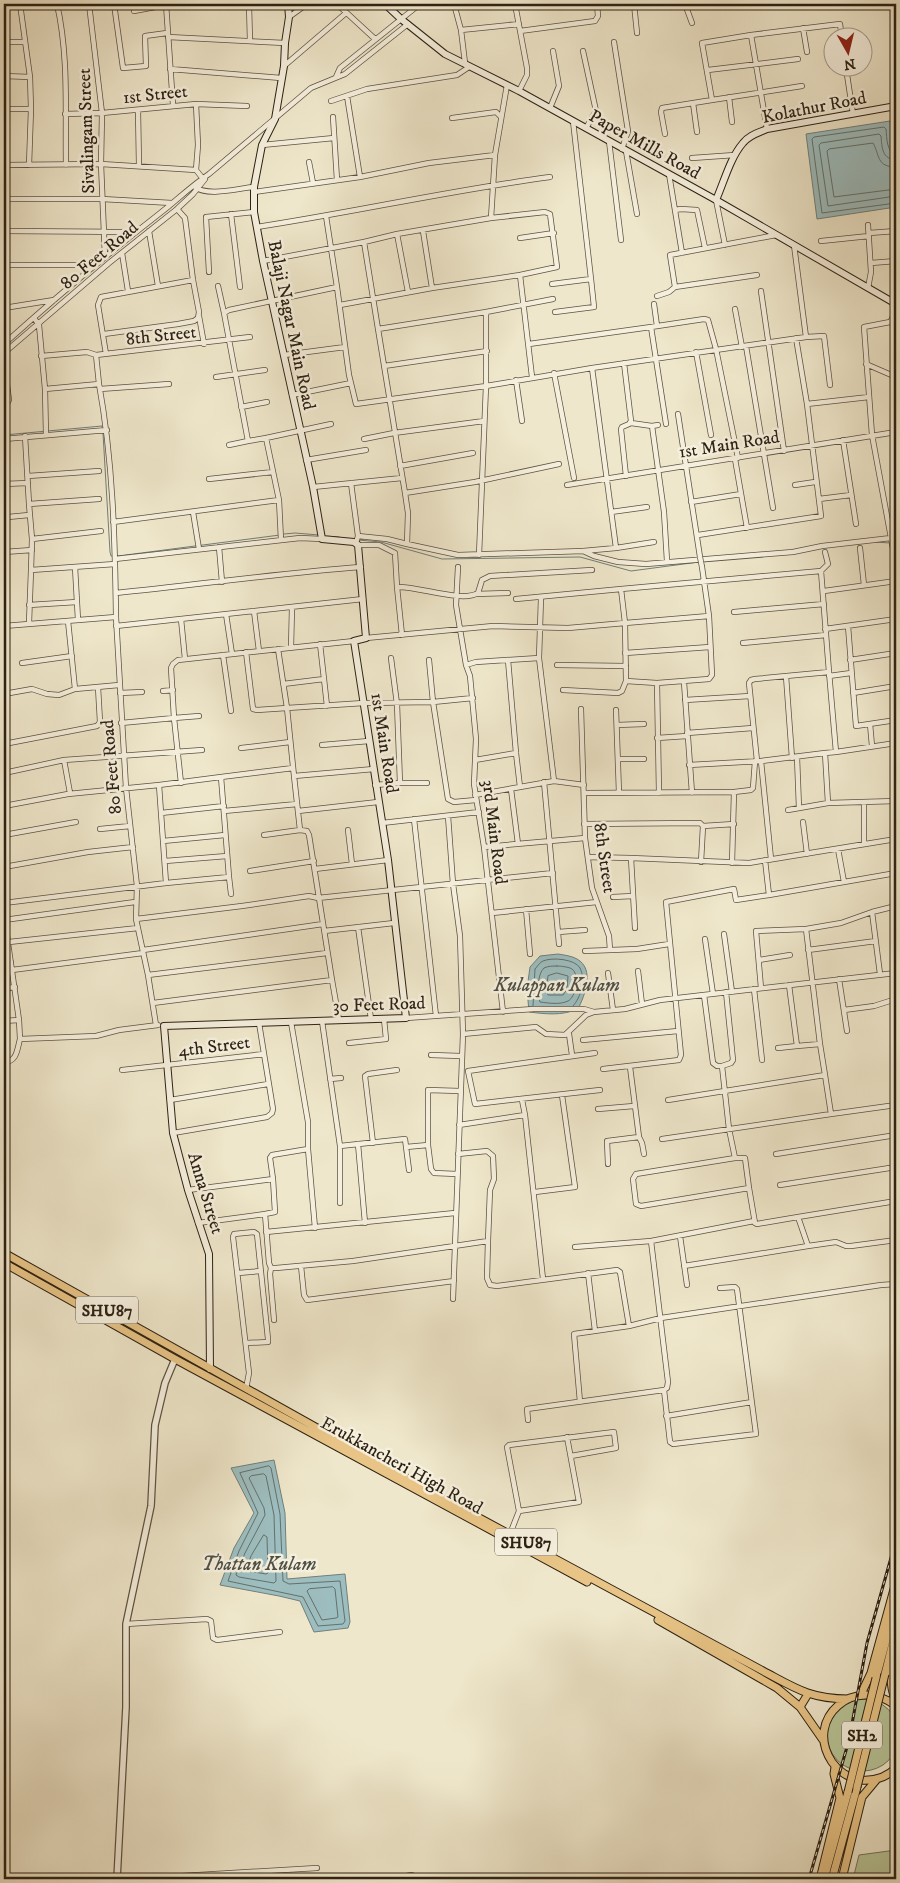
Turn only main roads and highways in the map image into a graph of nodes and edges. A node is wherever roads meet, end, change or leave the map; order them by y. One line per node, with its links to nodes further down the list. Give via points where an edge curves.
1 (288, 4): 6 (main road, Balaji Nagar Main Road, via 284,66 275,119 262,145 254,189 254,212 322,536 357,540 366,638)
2 (385, 4): 4 (main road, Paper Mills Road, via 445,54 519,91)
3 (896, 106): 4 (main road, Kolathur Road, via 767,129 751,136 735,155)
4 (716, 200): 5 (main road, Paper Mills Road)
5 (896, 305)
6 (354, 641): 7 (main road, 1st Main Road, via 388,860)
7 (406, 1018): 8 (main road, 30 Feet Road)
8 (164, 1026): 11 (main road, Anna Street, via 173,1133 209,1254)
9 (4, 1253): 11 (main road, SHU87)
10 (4, 1263): 20 (main road, Erukkancheri High Road / SHU87, via 175,1359 652,1616 777,1688)
11 (210, 1369): 16 (main road, SHU87)
12 (896, 1582): 17 (main road, via 877,1654)
13 (896, 1603): 27 (main road, SH2, bridge)
14 (896, 1630): 28 (main road, SH2, bridge)
15 (896, 1651): 19 (main road, via 890,1679)
16 (808, 1694): 18 (main road, SHU87); 20 (main road)
17 (861, 1694): 18 (main road, SHU87); 21 (main road, via 888,1699)
18 (848, 1699): 22 (main road, SHU87, via 829,1716)
19 (896, 1702)
20 (800, 1706): 22 (main road, Erukkancheri High Road / SHU87)
21 (896, 1706)
22 (823, 1740): 23 (main road, SHU87)
23 (835, 1767): 25 (main road, via 855,1779); 26 (main road, via 840,1798)
24 (895, 1770): 25 (main road)
25 (878, 1779): 29 (main road, via 862,1797)
26 (820, 1879)
27 (824, 1879)
28 (832, 1879)
29 (842, 1879)

